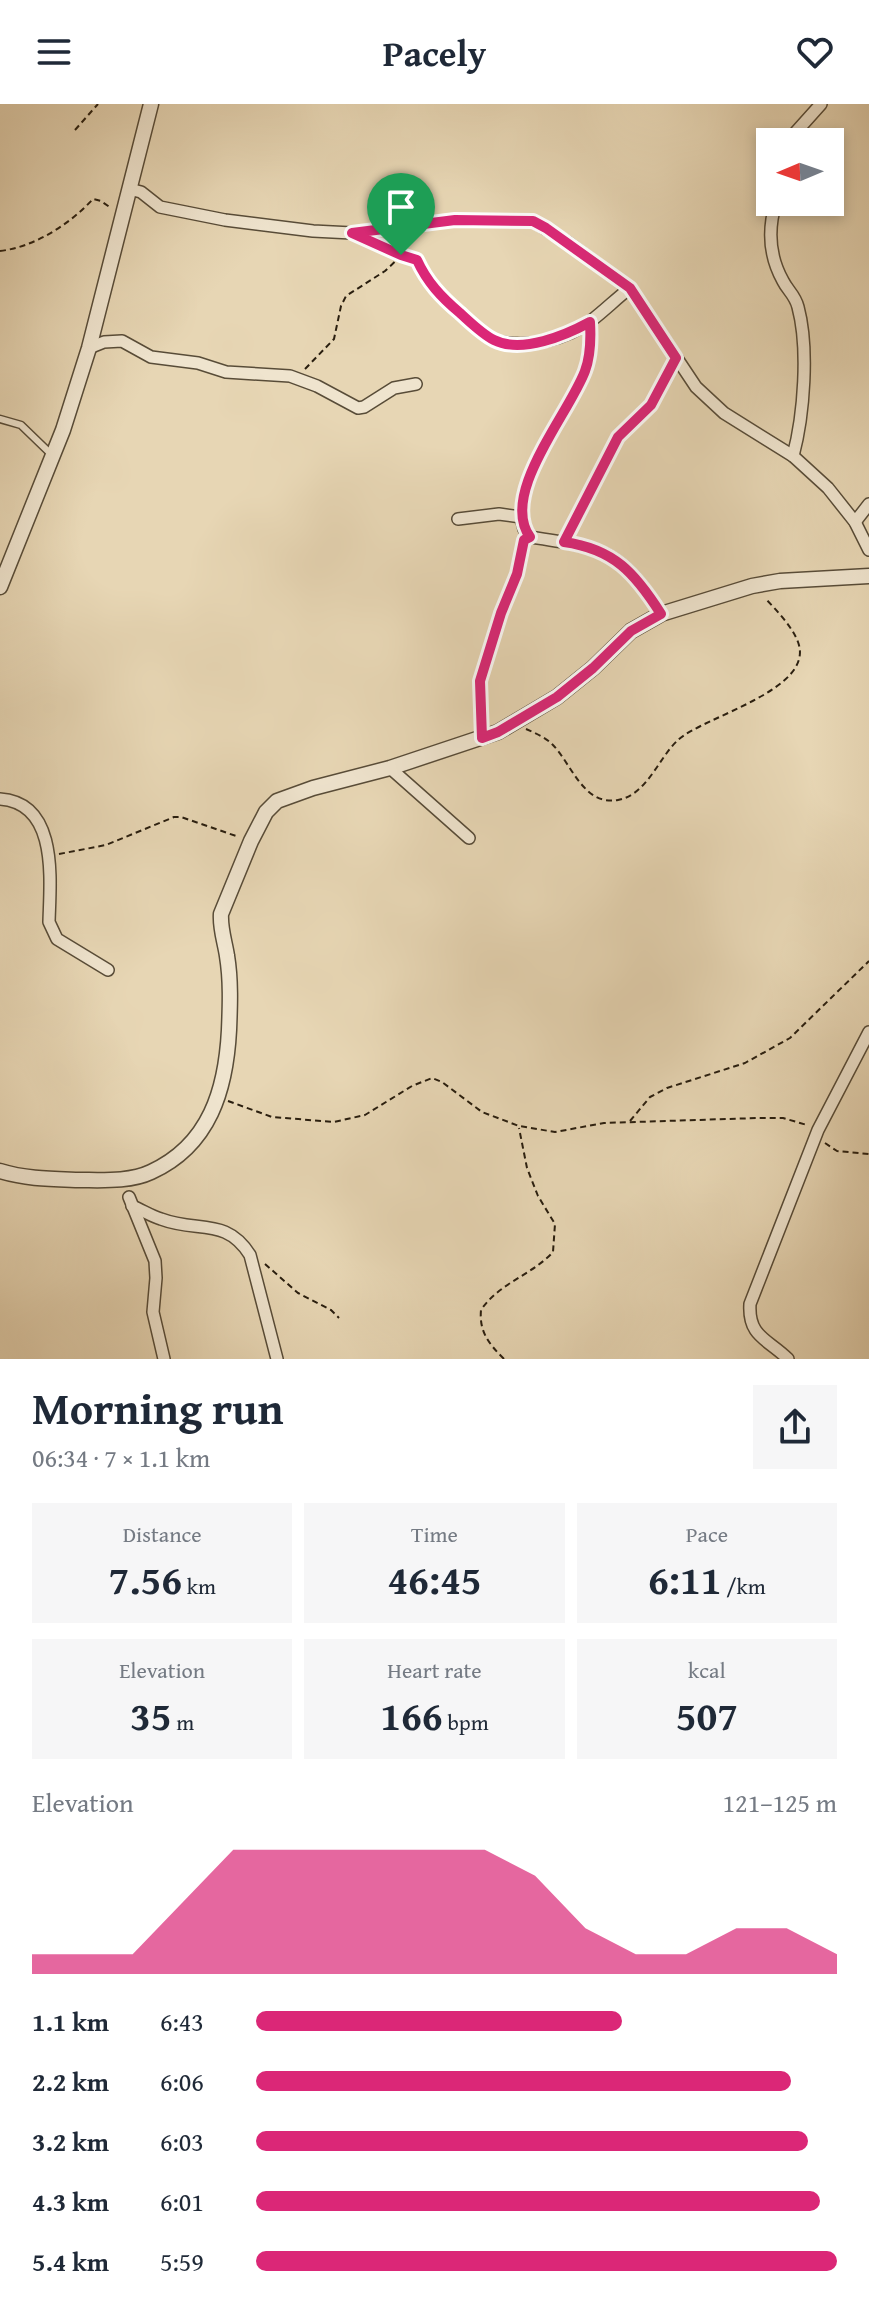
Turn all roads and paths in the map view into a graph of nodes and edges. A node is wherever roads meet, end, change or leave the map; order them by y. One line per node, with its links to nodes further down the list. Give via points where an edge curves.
1 (98, 104): 5 (path)
2 (151, 104): 6 (street)
3 (821, 104): 4 (street)
4 (800, 128)
5 (75, 130)
6 (129, 189): 7 (street); 9 (street, via 173,210)
7 (122, 215): 10 (path, via 93,199 76,216 28,245); 15 (street)
8 (773, 216): 21 (street, via 769,235 778,271 797,302 805,357 801,428)
9 (352, 233): 11 (path); 12 (street, via 455,220 533,221)
10 (0, 251)
11 (401, 255): 14 (path, via 417,260 440,295); 17 (path, via 344,299 334,339)
12 (630, 288): 13 (street); 16 (street)
13 (590, 322): 14 (street, via 555,339); 23 (path, via 585,372 528,481)
14 (496, 341)
15 (89, 348): 17 (street, via 122,341 151,357 226,372); 20 (street)
16 (676, 358): 21 (street, via 724,413); 27 (path, via 651,405 618,437)
17 (295, 378): 18 (street, via 358,408 394,388)
18 (416, 384)
19 (0, 419): 20 (lane, via 21,425)
20 (53, 456): 31 (street)
21 (793, 456): 25 (street)
22 (869, 504): 25 (street)
23 (521, 517): 24 (street); 26 (street)
24 (458, 519)
25 (855, 522): 28 (street)
26 (530, 537): 27 (street); 34 (path, via 524,540 480,681)
27 (564, 542): 32 (street, via 621,562)
28 (869, 550)
29 (869, 576): 30 (street)
30 (752, 586): 32 (street); 33 (path, via 798,641 789,678 678,740 649,778 620,800 587,791 550,742)
31 (0, 587)
32 (661, 614): 33 (street, via 631,631 576,682)
33 (515, 722): 34 (street)
34 (482, 738): 35 (street)
35 (390, 768): 37 (street); 38 (street, via 277,801)
36 (0, 799): 39 (street, via 25,807)
37 (469, 838)
38 (251, 841): 39 (path, via 174,817 106,845); 43 (street, via 221,914 229,1017)
39 (51, 855): 41 (street, via 52,932)
40 (869, 961): 44 (path, via 790,1038 745,1063 667,1088 650,1097)
41 (108, 970)
42 (869, 1032): 46 (street)
43 (219, 1098): 45 (path, via 272,1117 334,1122 365,1115 432,1078 482,1112); 48 (street, via 190,1144 149,1173 109,1180 44,1180)
44 (628, 1122): 45 (path, via 555,1132); 46 (path, via 783,1118)
45 (519, 1126): 53 (path, via 527,1168 555,1224 553,1252 481,1310 483,1332)
46 (818, 1130): 47 (path, via 837,1151); 54 (street, via 750,1304 753,1328)
47 (869, 1154)
48 (0, 1171)
49 (250, 1255): 50 (path); 51 (street, via 234,1234 160,1219 131,1201 155,1261 153,1312); 52 (street)
50 (339, 1318)
51 (164, 1359)
52 (277, 1359)
53 (504, 1359)
54 (788, 1359)

